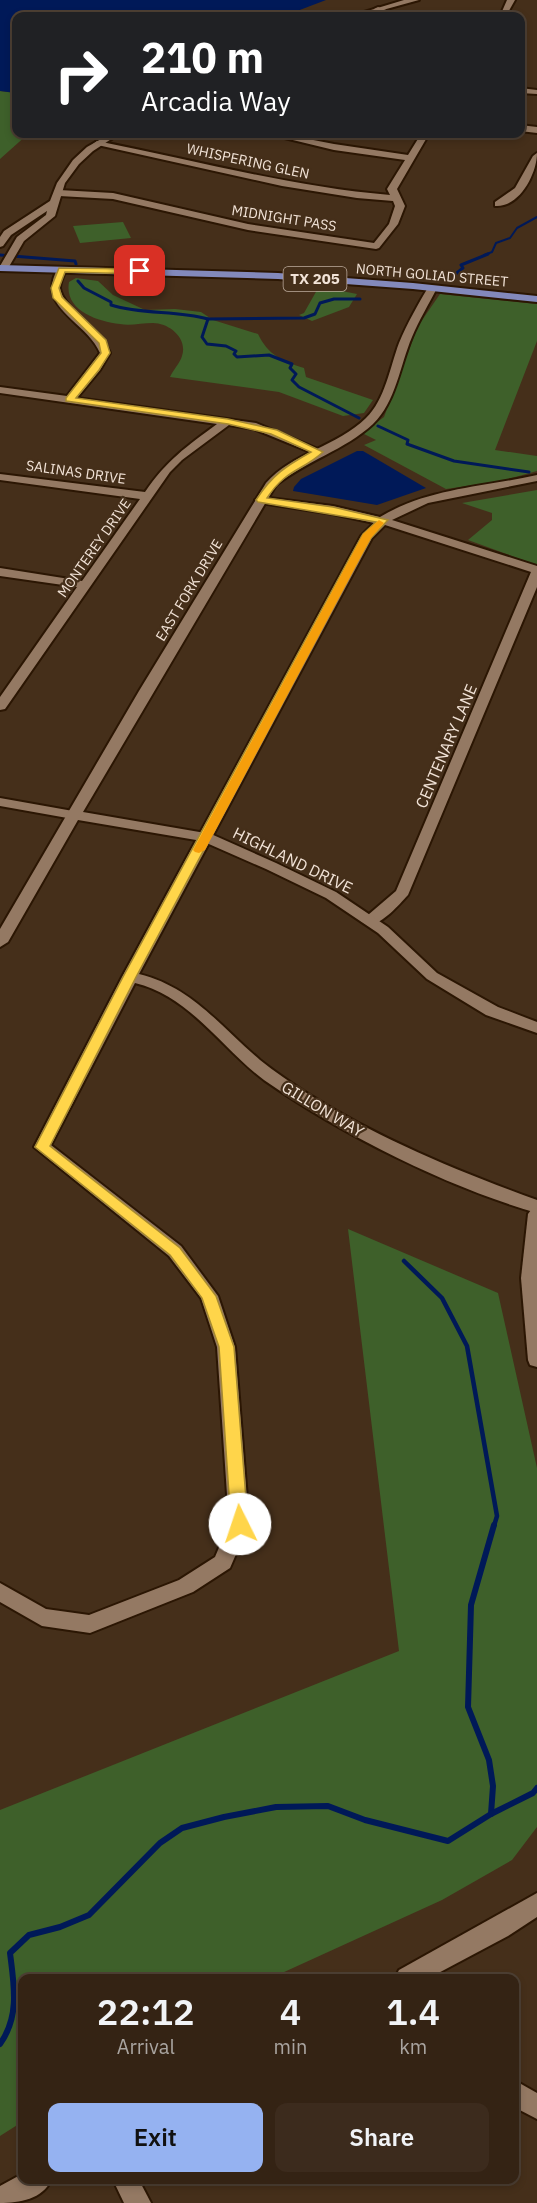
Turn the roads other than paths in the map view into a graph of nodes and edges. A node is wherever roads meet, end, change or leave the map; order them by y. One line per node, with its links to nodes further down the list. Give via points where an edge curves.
1 (415, 0): 2 (street)
2 (378, 9): 3 (street); 4 (street)
3 (368, 12)
4 (385, 12)
5 (108, 138): 8 (street)
6 (291, 138): 10 (street)
7 (422, 138): 10 (street, MIDNIGHT PASS)
8 (97, 144): 12 (street, via 76,162 61,183); 13 (street, WHISPERING GLEN, via 300,187)
9 (537, 156): 11 (street)
10 (410, 158): 13 (street, MIDNIGHT PASS, via 392,189)
11 (533, 174): 14 (street, via 513,198)
12 (58, 197): 13 (street, MIDNIGHT PASS, via 113,196 259,229 376,246 393,224 400,206); 15 (street, via 7,233); 16 (street, via 50,216 20,239)
13 (395, 198)
14 (498, 204)
15 (0, 244)
16 (6, 262): 17 (main road, NORTH GOLIAD STREET / TX 205)
17 (62, 270): 18 (main road, NORTH GOLIAD STREET / TX 205, via 236,274); 21 (street, via 55,288 58,298 103,342 105,353)
18 (432, 288): 19 (main road, NORTH GOLIAD STREET / TX 205); 23 (street, EAST FORK DRIVE, via 372,419 357,432)
19 (537, 299)
20 (0, 390): 21 (street)
21 (69, 400): 22 (street)
22 (228, 422): 23 (street, via 274,432); 26 (street, MONTEREY DRIVE, via 178,458)
23 (319, 452): 27 (street, EAST FORK DRIVE, via 287,470)
24 (0, 477): 26 (street, SALINAS DRIVE)
25 (537, 478): 28 (street, via 435,497)
26 (147, 496): 31 (street, MONTEREY DRIVE)
27 (261, 500): 28 (street); 36 (street, EAST FORK DRIVE)
28 (383, 520): 29 (street); 37 (street, via 367,536)
29 (537, 571): 38 (street, CENTENARY LANE, via 403,892)
30 (0, 572): 31 (street)
31 (87, 585): 33 (street, MONTEREY DRIVE)
32 (0, 678): 33 (street)
33 (17, 680): 34 (street, MONTEREY DRIVE)
34 (0, 706)
35 (0, 802): 36 (street, HIGHLAND DRIVE)
36 (73, 815): 37 (street, HIGHLAND DRIVE); 39 (street, EAST FORK DRIVE)
37 (206, 837): 38 (street, HIGHLAND DRIVE, via 331,895); 40 (street)
38 (369, 921): 41 (street, HIGHLAND DRIVE, via 432,976 492,1011)
39 (0, 942)
40 (130, 977): 42 (street, GILLON WAY, via 157,984 185,1001 267,1074 361,1133 457,1178); 45 (street, via 42,1147 175,1251 209,1296 226,1347 240,1524 223,1562 186,1586 90,1624 42,1617)
41 (537, 1028)
42 (537, 1208)
43 (537, 1214): 44 (street, via 531,1278)
44 (537, 1360)
45 (0, 1592)
46 (537, 1905): 47 (street)
47 (417, 1974)
48 (519, 2095): 49 (street)
49 (537, 2107)
50 (30, 2184): 52 (street)
51 (128, 2184): 53 (street)
52 (0, 2200)
53 (138, 2203)

